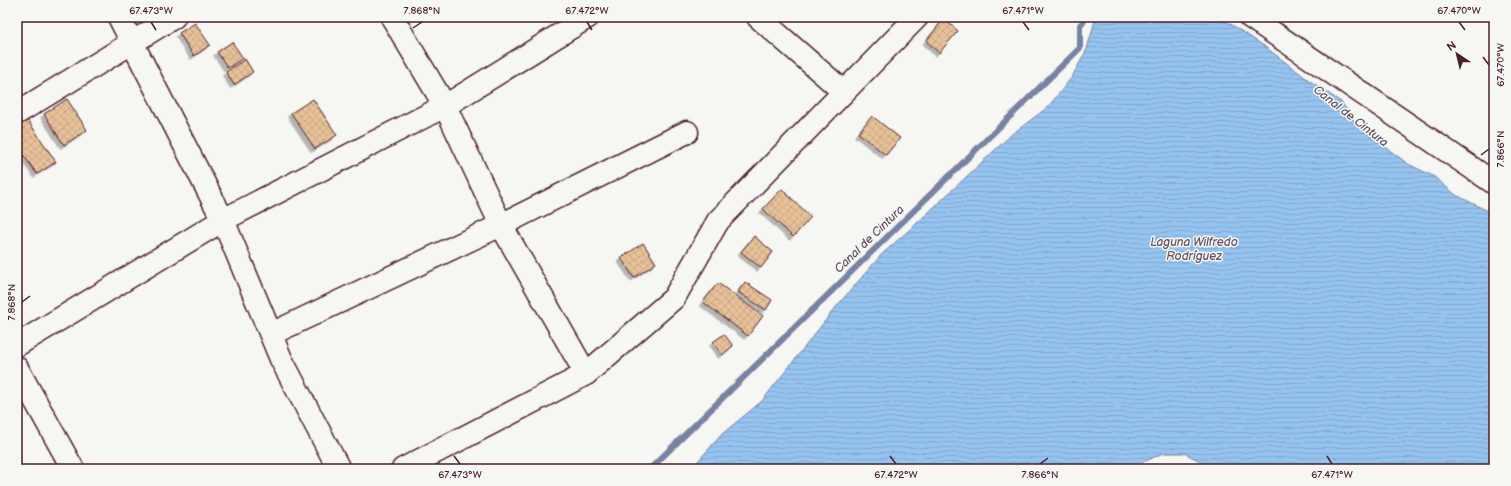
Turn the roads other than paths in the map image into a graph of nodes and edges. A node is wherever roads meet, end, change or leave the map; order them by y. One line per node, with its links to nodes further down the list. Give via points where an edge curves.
1 (119, 17): 8 (street)
2 (174, 17): 8 (street)
3 (392, 17): 10 (street)
4 (588, 17): 10 (street)
5 (758, 17): 9 (street)
6 (917, 17): 9 (street)
7 (1250, 17): 13 (street)
8 (132, 43): 11 (street); 14 (street)
9 (844, 92): 19 (street, via 718,221 674,298)
10 (445, 106): 14 (street); 15 (street)
11 (17, 113)
12 (687, 132): 15 (street)
13 (1494, 183)
14 (223, 220): 16 (street); 17 (street)
15 (501, 225): 16 (street); 19 (street)
16 (271, 334): 21 (street, via 281,359)
17 (17, 345)
18 (17, 368): 20 (street)
19 (586, 374): 22 (street)
20 (73, 469)
21 (339, 469)
22 (403, 469)

